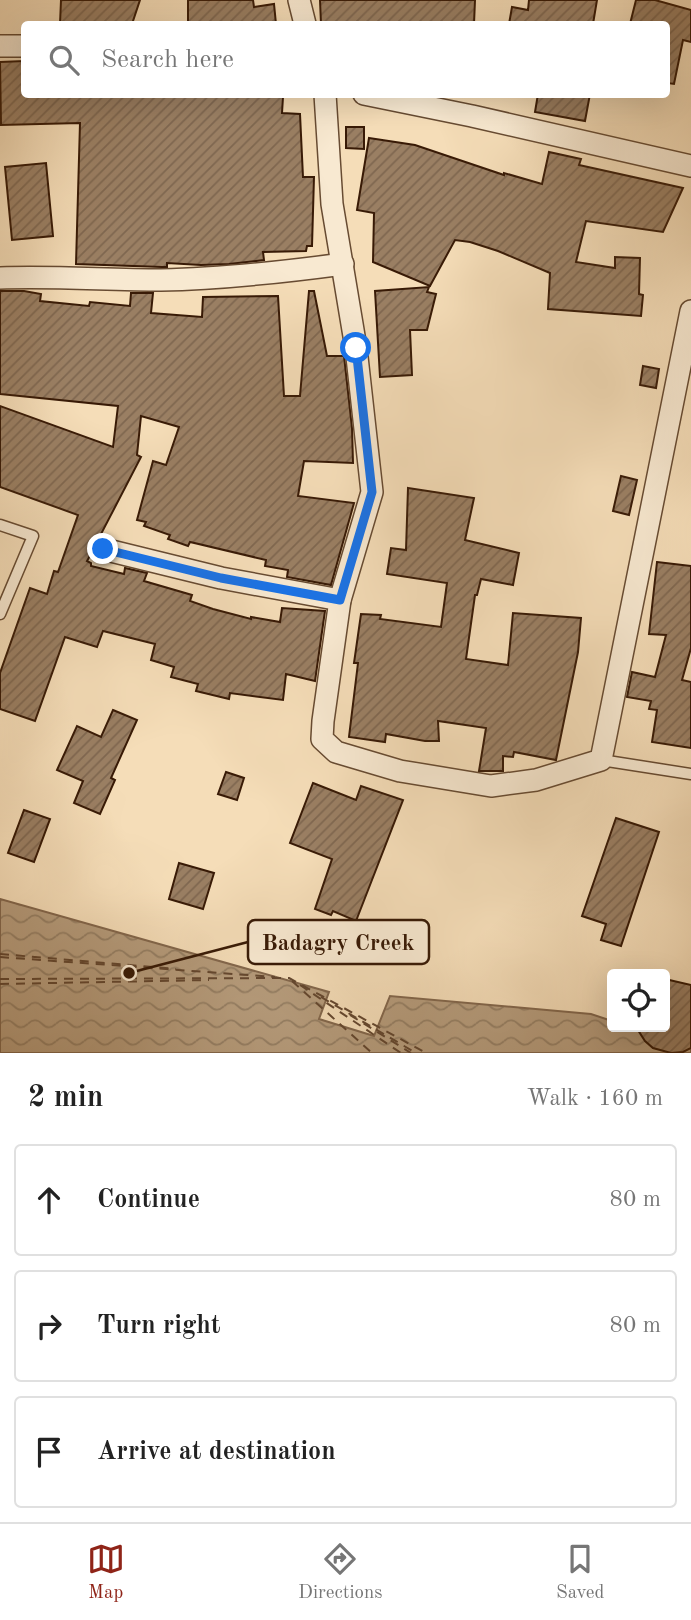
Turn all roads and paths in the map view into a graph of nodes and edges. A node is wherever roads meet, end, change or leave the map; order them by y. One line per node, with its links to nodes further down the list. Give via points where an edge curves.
1 (299, 0): 2 (street)
2 (304, 21)
3 (0, 46): 4 (street)
4 (21, 46)
5 (325, 98): 8 (street, via 332,204)
6 (384, 98): 7 (street)
7 (691, 166)
8 (343, 264): 9 (street, via 216,278); 13 (street, via 372,492)
9 (0, 278)
10 (691, 311): 15 (street)
11 (0, 526): 14 (lane, via 33,536)
12 (103, 549): 13 (street, via 221,578)
13 (340, 600): 15 (street, via 322,739 336,752 400,771 491,786 536,780)
14 (0, 614)
15 (601, 760): 16 (lane)
16 (691, 774)

